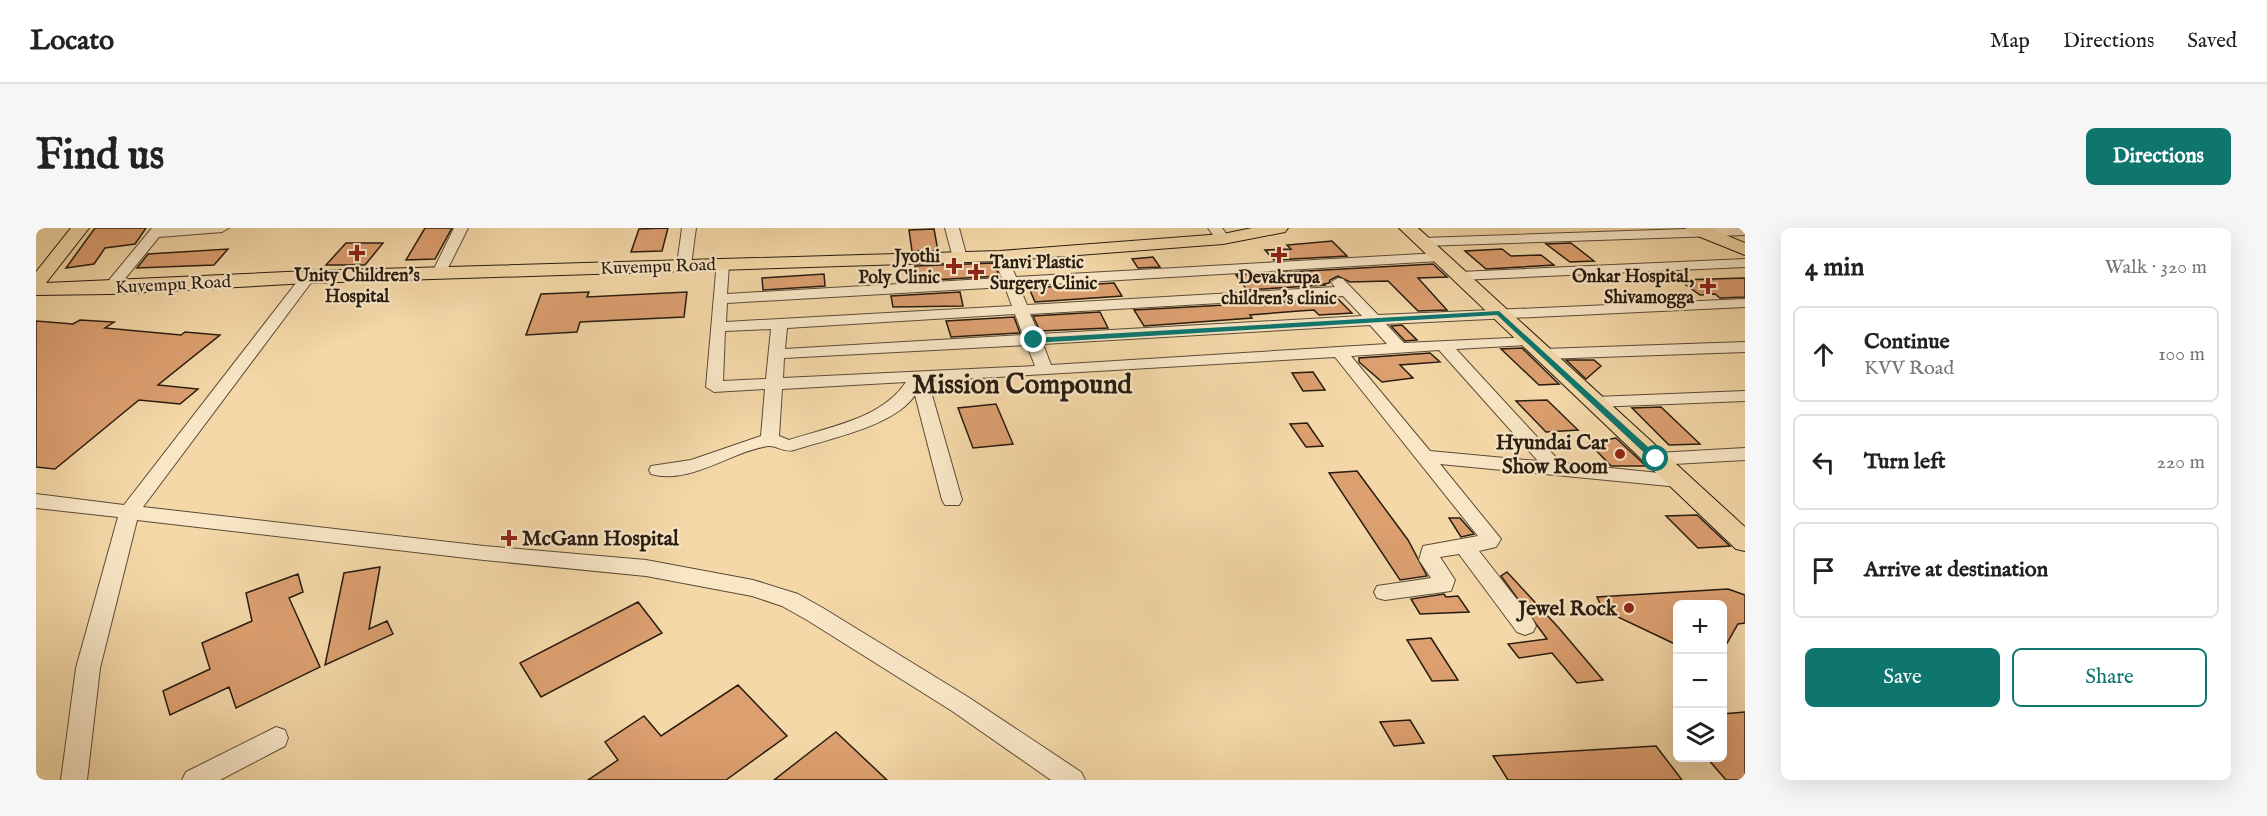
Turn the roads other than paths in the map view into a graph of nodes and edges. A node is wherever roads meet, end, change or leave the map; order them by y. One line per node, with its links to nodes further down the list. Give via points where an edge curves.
1 (64, 228): 16 (main road)
2 (80, 228): 25 (main road)
3 (222, 228): 9 (street)
4 (462, 228): 21 (street)
5 (689, 228): 19 (street)
6 (951, 228): 15 (street)
7 (1279, 228): 11 (main road, Kuvempu Road)
8 (1699, 230): 10 (street); 12 (street); 13 (main road)
9 (157, 231): 26 (street)
10 (1745, 231)
11 (1219, 233): 14 (main road, Kuvempu Road)
12 (1423, 242): 20 (street); 22 (main road)
13 (1745, 250)
14 (1000, 256): 15 (main road, Kuvempu Road); 24 (street)
15 (960, 258): 18 (main road, Kuvempu Road)
16 (36, 261)
17 (1745, 263): 22 (street)
18 (722, 264): 19 (main road, Kuvempu Road); 29 (street)
19 (684, 265): 21 (main road, Kuvempu Road)
20 (1322, 265): 24 (street); 28 (street)
21 (439, 273): 23 (main road, Kuvempu Road)
22 (1460, 276): 32 (main road)
23 (308, 277): 26 (main road, Kuvempu Road); 59 (street)
24 (1011, 282): 29 (street); 31 (street)
25 (36, 284)
26 (110, 288): 27 (main road, Kuvempu Road)
27 (36, 289)
28 (1345, 291): 31 (street); 33 (street)
29 (721, 299): 35 (street)
30 (1745, 303): 32 (street)
31 (1021, 311): 34 (street); 36 (street)
32 (1499, 313): 33 (street); 37 (main road)
33 (1371, 320): 36 (street); 40 (street)
34 (779, 326): 35 (street); 41 (street)
35 (717, 327): 47 (street, via 714,387)
36 (1034, 340): 41 (street); 45 (street)
37 (1526, 340): 38 (street); 42 (main road)
38 (1442, 344): 40 (street); 54 (street)
39 (1745, 347): 42 (street)
40 (1400, 348): 43 (street)
41 (778, 354): 47 (street)
42 (1544, 354): 49 (main road)
43 (1343, 356): 44 (street); 45 (street); 52 (street)
44 (1260, 368)
45 (1045, 370): 46 (street)
46 (918, 376): 47 (street); 50 (street, via 902,401 868,420 788,446); 57 (street)
47 (776, 383): 50 (street)
48 (1745, 396): 49 (street)
49 (1595, 402): 53 (main road)
50 (770, 439): 55 (street, via 693,466)
51 (1745, 454): 53 (street)
52 (1423, 456): 54 (street); 62 (street, via 1491,539)
53 (1656, 459): 56 (main road)
54 (1555, 468): 56 (street)
55 (658, 470)
56 (1679, 481): 60 (main road)
57 (952, 500)
58 (36, 501): 59 (street)
59 (129, 512): 66 (street, via 88,668); 68 (street, via 646,568 753,588 790,600 815,614 960,704)
60 (1735, 523): 61 (main road)
61 (1745, 542)
62 (1464, 546): 63 (street, via 1428,554 1444,580 1443,585); 64 (street)
63 (1385, 592)
64 (1526, 626)
65 (276, 738): 67 (street)
66 (74, 780)
67 (195, 780)
68 (1072, 780)

